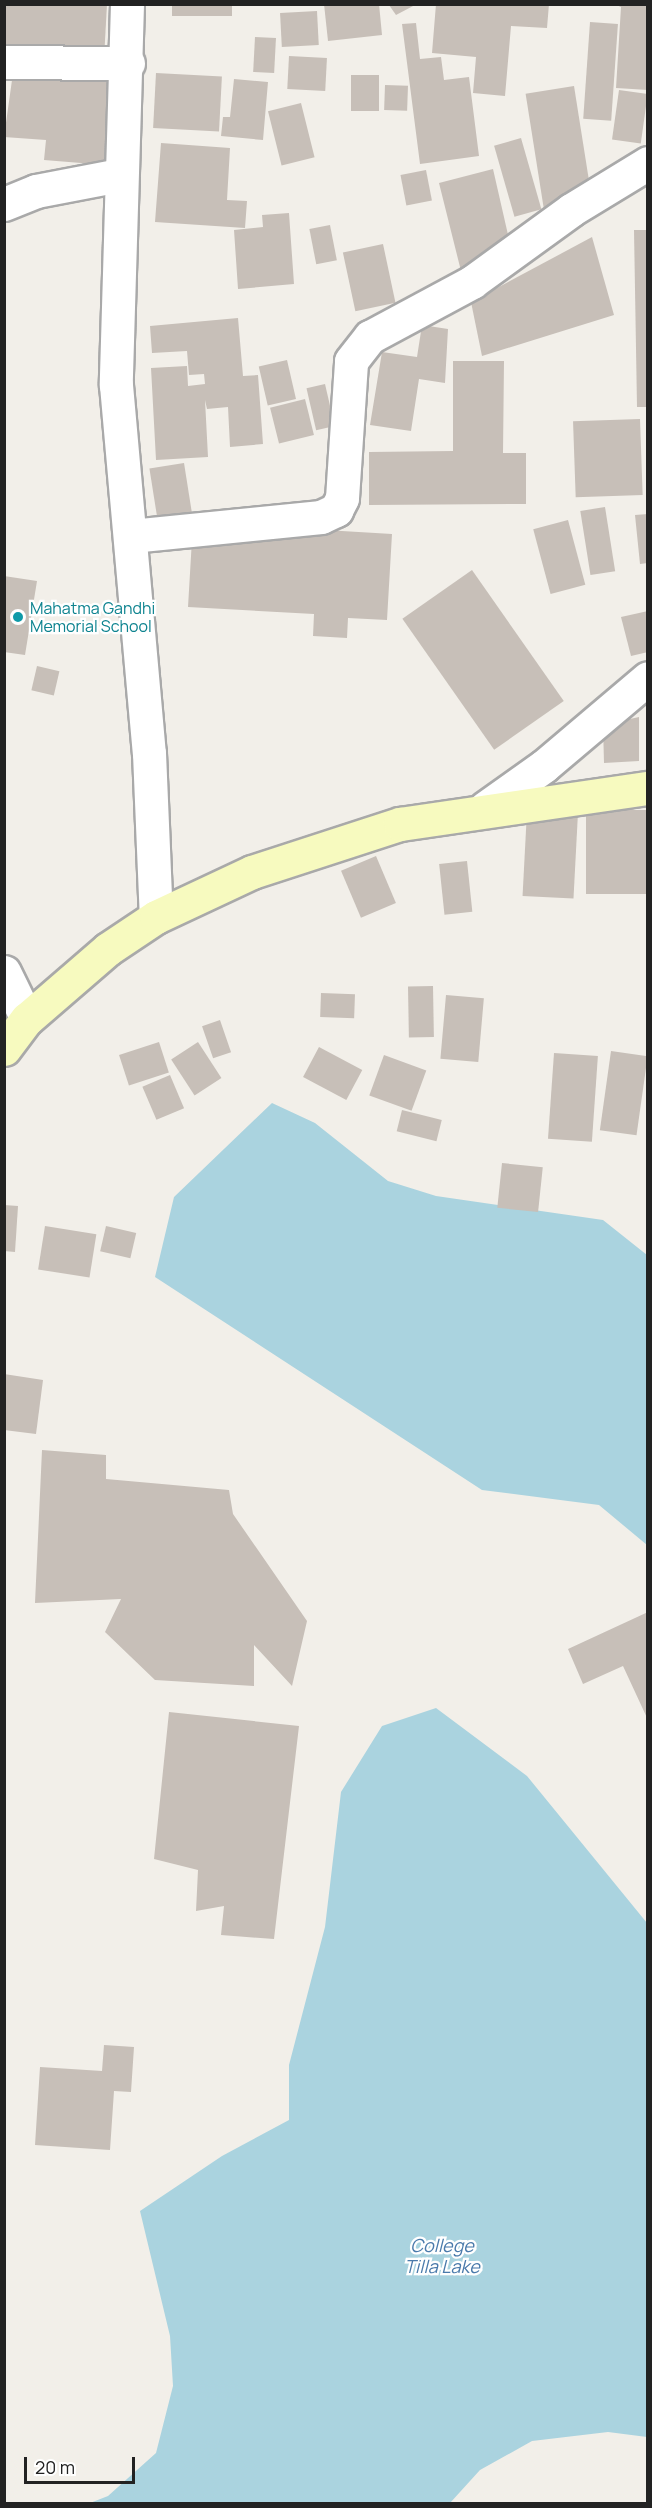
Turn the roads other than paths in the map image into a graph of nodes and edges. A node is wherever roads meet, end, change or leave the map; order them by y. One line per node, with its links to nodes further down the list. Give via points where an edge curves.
1 (127, 4): 3 (street)
2 (4, 62): 3 (street)
3 (128, 63): 5 (street)
4 (648, 163): 7 (street, via 571,210 471,282 370,337 351,361 342,498 336,510 321,517)
5 (119, 175): 6 (street, via 58,186); 7 (street, via 116,385)
6 (4, 204)
7 (131, 536): 11 (street)
8 (648, 678): 10 (street, via 544,766)
9 (648, 788): 10 (main road)
10 (484, 808): 11 (main road, via 400,824 252,872)
11 (156, 917): 13 (main road, via 108,949)
12 (4, 972): 13 (street)
13 (27, 1019): 14 (main road)
14 (4, 1049)

